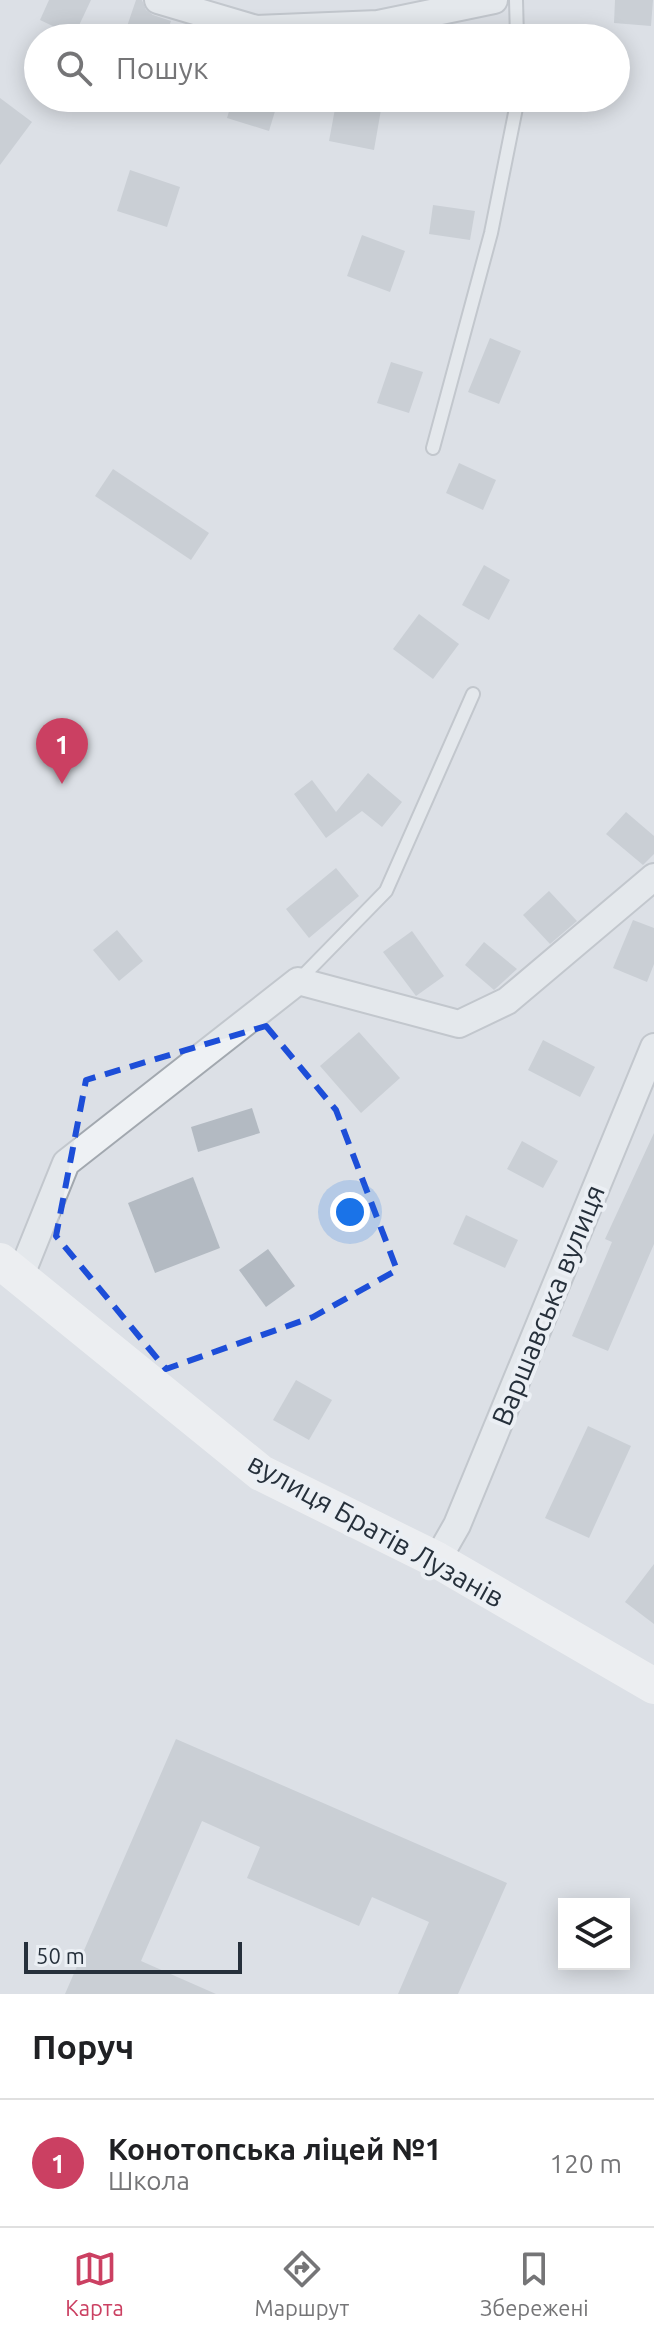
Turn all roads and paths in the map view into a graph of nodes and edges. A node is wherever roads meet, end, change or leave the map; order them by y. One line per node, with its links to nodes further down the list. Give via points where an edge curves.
1 (158, 0): 4 (street)
2 (494, 0): 5 (street)
3 (516, 0): 6 (lane)
4 (239, 24)
5 (378, 24)
6 (517, 24)
7 (515, 112): 8 (lane, via 491,233)
8 (433, 448)
9 (473, 694): 11 (lane, via 386,891)
10 (654, 877): 11 (street, via 507,1001 459,1024)
11 (298, 981): 13 (street, via 66,1163)
12 (654, 1047): 14 (street, Варшавська вулиця, via 457,1525)
13 (10, 1269): 14 (main road, вулиця Братів Лузанів, via 261,1473)
14 (437, 1560): 15 (main road, вулиця Братів Лузанів)
15 (654, 1686)

